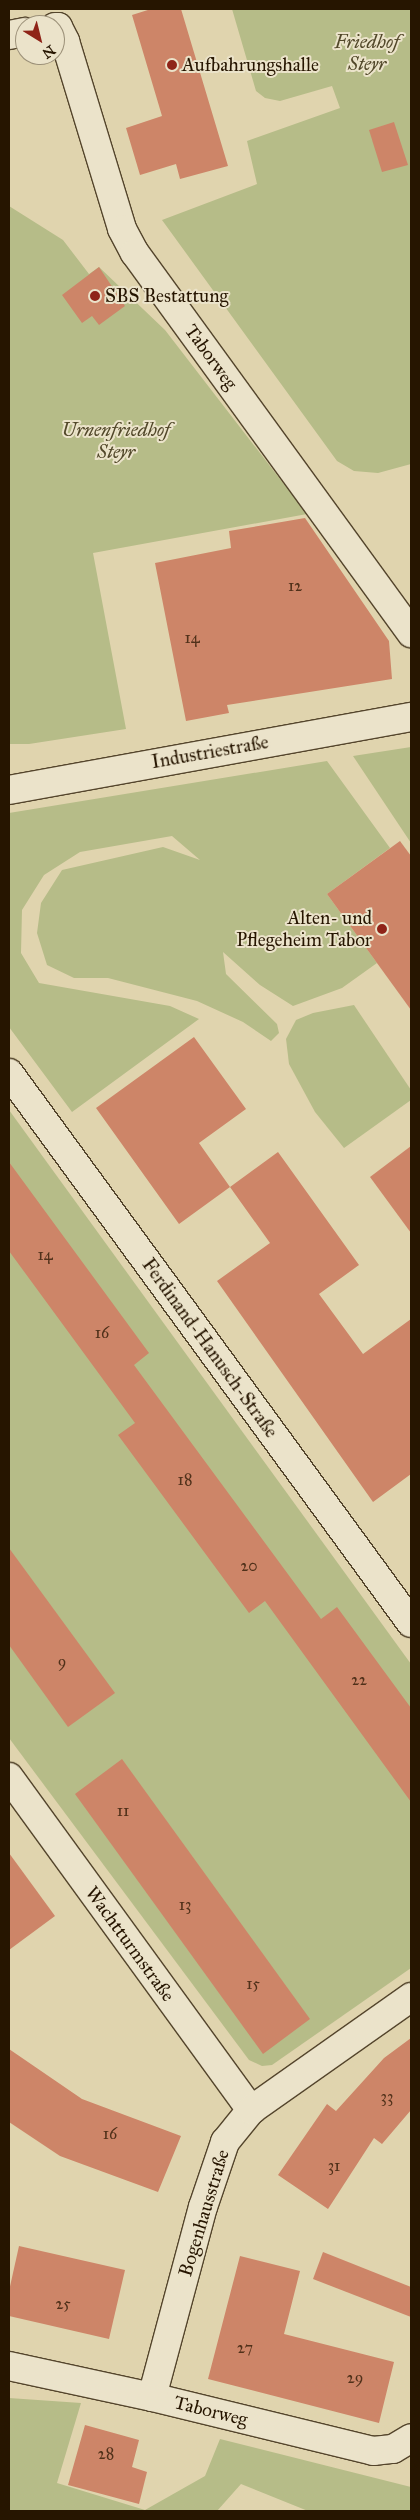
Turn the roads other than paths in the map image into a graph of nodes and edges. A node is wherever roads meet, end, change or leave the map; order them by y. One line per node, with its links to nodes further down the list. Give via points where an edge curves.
1 (65, 44): 2 (street, Taborweg, via 122,229 135,253)
2 (411, 633)
3 (411, 717): 4 (street, Industriestraße)
4 (9, 790)
5 (9, 1073): 6 (street, Ferdinand-Hanusch-Straße)
6 (411, 1623)
7 (9, 1777): 9 (street, Wachtturmstraße)
8 (411, 1997): 9 (street, Bogenhausstraße)
9 (251, 2110): 11 (street, Bogenhausstraße, via 225,2142 203,2207)
10 (9, 2366): 11 (street, Taborweg)
11 (152, 2396): 12 (street, Taborweg, via 373,2451 393,2449)
12 (411, 2438)

